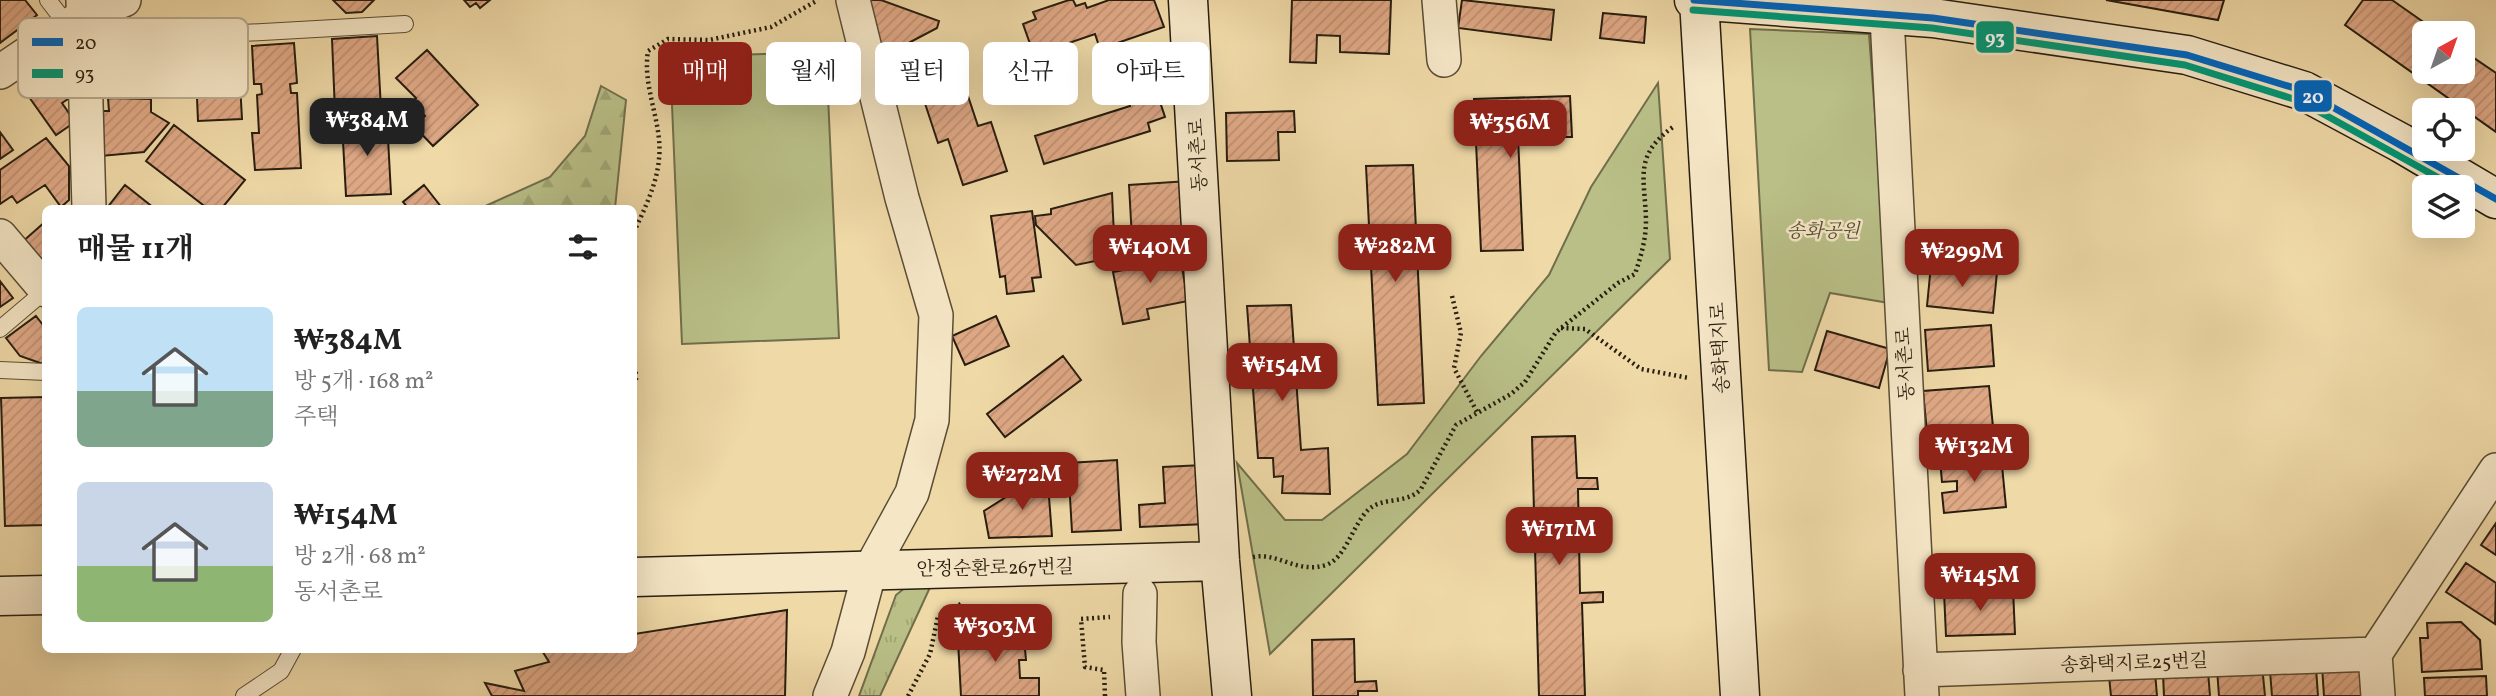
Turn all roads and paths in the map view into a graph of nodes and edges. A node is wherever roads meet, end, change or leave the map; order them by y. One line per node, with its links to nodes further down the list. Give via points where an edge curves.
1 (48, 0): 10 (lane)
2 (124, 0): 11 (street)
3 (818, 0): 21 (path, via 771,27 709,40 668,38 648,51 645,71 659,159)
4 (853, 0): 33 (street, via 936,315 932,420 912,493)
5 (1188, 0): 34 (street, 동서촌로)
6 (1439, 0): 14 (street)
7 (1694, 0): 8 (street)
8 (1699, 0): 9 (street); 18 (street, 송화택지로)
9 (1887, 17): 19 (street, via 1934,18 2187,55 2304,91); 42 (street, 동서촌로)
10 (75, 18)
11 (86, 18)
12 (248, 23): 13 (lane)
13 (405, 24)
14 (1444, 60)
15 (18, 61): 16 (street)
16 (0, 72)
17 (84, 98): 20 (street)
18 (1705, 107): 26 (path, via 1652,144 1644,164 1644,245 1635,274); 30 (street, 송화택지로)
19 (2496, 199)
20 (89, 205)
21 (637, 225)
22 (0, 236): 23 (street)
23 (42, 285)
24 (42, 293): 27 (lane)
25 (1452, 296): 31 (path, via 1461,333 1454,368)
26 (1560, 328): 30 (path, via 1585,329 1641,369); 31 (path, via 1525,382)
27 (0, 329)
28 (0, 370): 29 (lane)
29 (42, 372)
30 (1721, 384): 49 (street, 송화택지로)
31 (1477, 412): 34 (path, via 1456,425 1421,489 1413,497 1369,509 1339,557 1326,565 1304,568 1265,554)
32 (2496, 470): 41 (street)
33 (870, 570): 34 (street, 안정순환로267번길); 35 (street, 안정순환로267번길); 44 (street, via 848,652)
34 (1221, 570): 48 (street)
35 (637, 577)
36 (42, 595): 37 (street)
37 (0, 596)
38 (972, 602): 45 (path, via 938,615 930,654)
39 (1140, 605): 46 (path, via 1082,619 1085,667 1104,670); 47 (street)
40 (290, 653): 43 (lane, via 281,671)
41 (2375, 654): 42 (street, 송화택지로25번길); 50 (street)
42 (1921, 683)
43 (244, 696)
44 (830, 696)
45 (908, 696)
46 (1105, 696)
47 (1143, 696)
48 (1232, 696)
49 (1740, 696)
50 (2378, 696)

